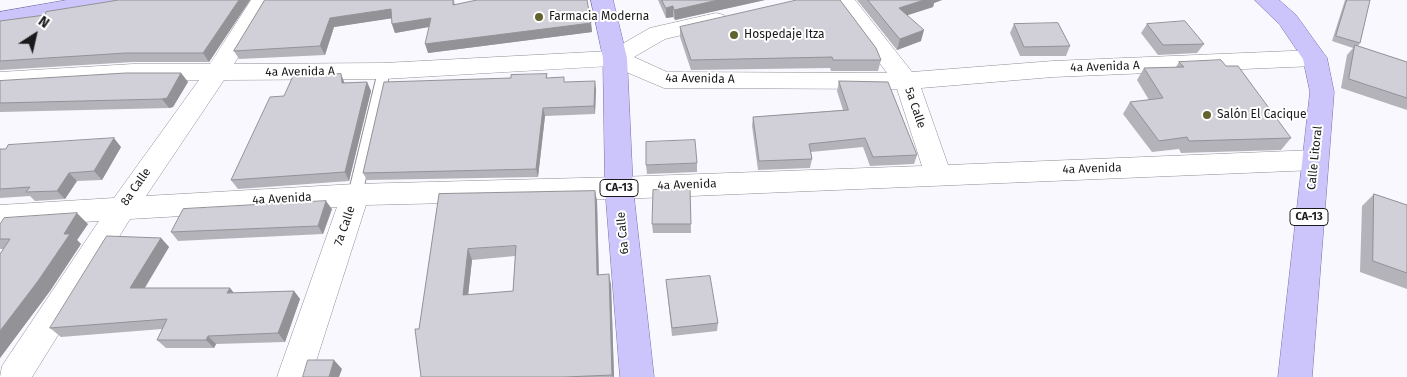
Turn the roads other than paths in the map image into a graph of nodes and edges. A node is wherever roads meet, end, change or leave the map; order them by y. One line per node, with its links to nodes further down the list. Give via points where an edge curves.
1 (103, 0): 7 (main road)
2 (262, 0): 11 (street, 8a Calle)
3 (602, 0): 8 (main road, 6a Calle / CA-13)
4 (844, 0): 13 (street, 5a Calle)
5 (1266, 0): 9 (main road, CA-13, via 1288,20)
6 (735, 15): 8 (street, via 658,33)
7 (0, 19)
8 (615, 58): 10 (street, 4a Avenida A); 13 (street, 4a Avenida A, via 664,80); 16 (main road, 6a Calle / CA-13)
9 (1315, 58): 13 (street, 4a Avenida A, via 1053,69); 14 (main road, Calle Litoral / CA-13, via 1322,92)
10 (384, 71): 11 (street, 4a Avenida A); 17 (lane, 7a Calle)
11 (216, 73): 12 (street, 4a Avenida A, via 133,72); 18 (street, 8a Calle)
12 (0, 80)
13 (906, 81): 15 (street, 5a Calle)
14 (1314, 160): 15 (street, 4a Avenida); 23 (main road, Calle Litoral / CA-13)
15 (938, 174): 16 (street, 4a Avenida)
16 (619, 188): 17 (street, 4a Avenida); 22 (main road, 6a Calle / CA-13)
17 (355, 195): 18 (street, 4a Avenida); 21 (street, 7a Calle)
18 (122, 209): 19 (street, 4a Avenida); 20 (street, 8a Calle)
19 (0, 216)
20 (14, 377)
21 (294, 377)
22 (637, 377)
23 (1295, 377)

